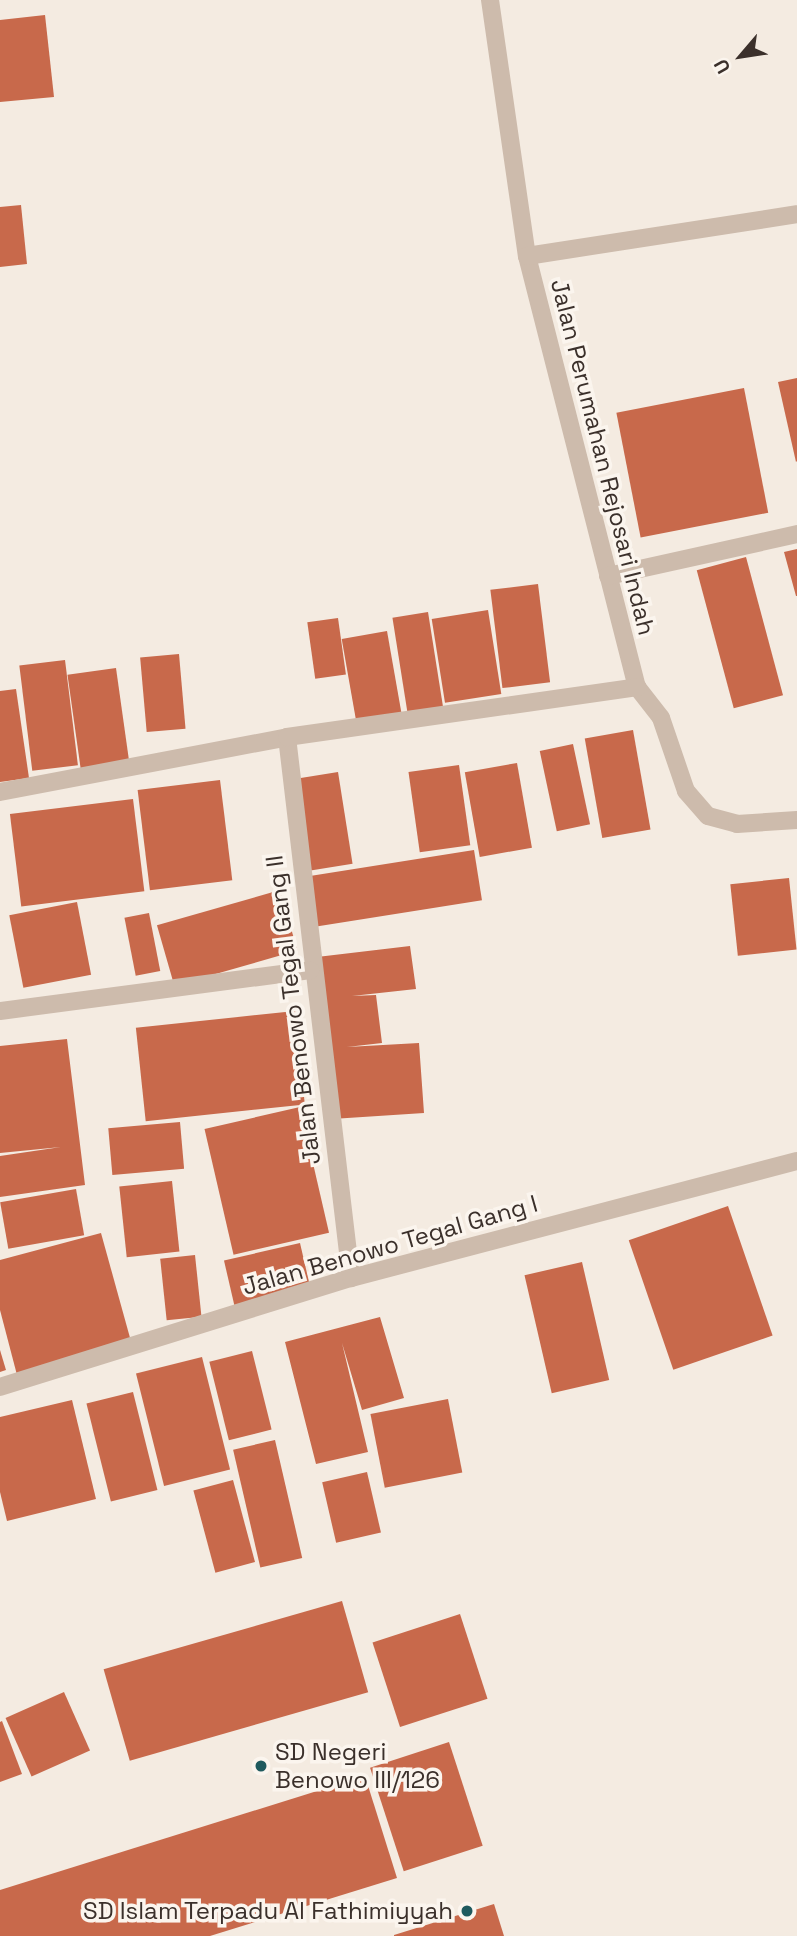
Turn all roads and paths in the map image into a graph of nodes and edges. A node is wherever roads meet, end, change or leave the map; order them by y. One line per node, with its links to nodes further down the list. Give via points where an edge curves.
1 (490, 0): 3 (street, Jalan Perumahan Rejosari Indah)
2 (797, 214): 3 (street)
3 (527, 256): 5 (street, Jalan Perumahan Rejosari Indah)
4 (797, 534): 5 (street)
5 (608, 576): 6 (street, Jalan Perumahan Rejosari Indah)
6 (637, 687): 7 (street); 9 (street, Jalan Perumahan Rejosari Indah, via 653,703 686,791 708,817 737,824)
7 (287, 737): 8 (street); 10 (street, Jalan Benowo Tegal Gang II)
8 (0, 792)
9 (797, 820)
10 (310, 970): 11 (street); 13 (street, Jalan Benowo Tegal Gang II)
11 (0, 1011)
12 (797, 1161): 13 (street, Jalan Benowo Tegal Gang I)
13 (351, 1278): 14 (street, Jalan Benowo Tegal Gang I)
14 (0, 1387)

